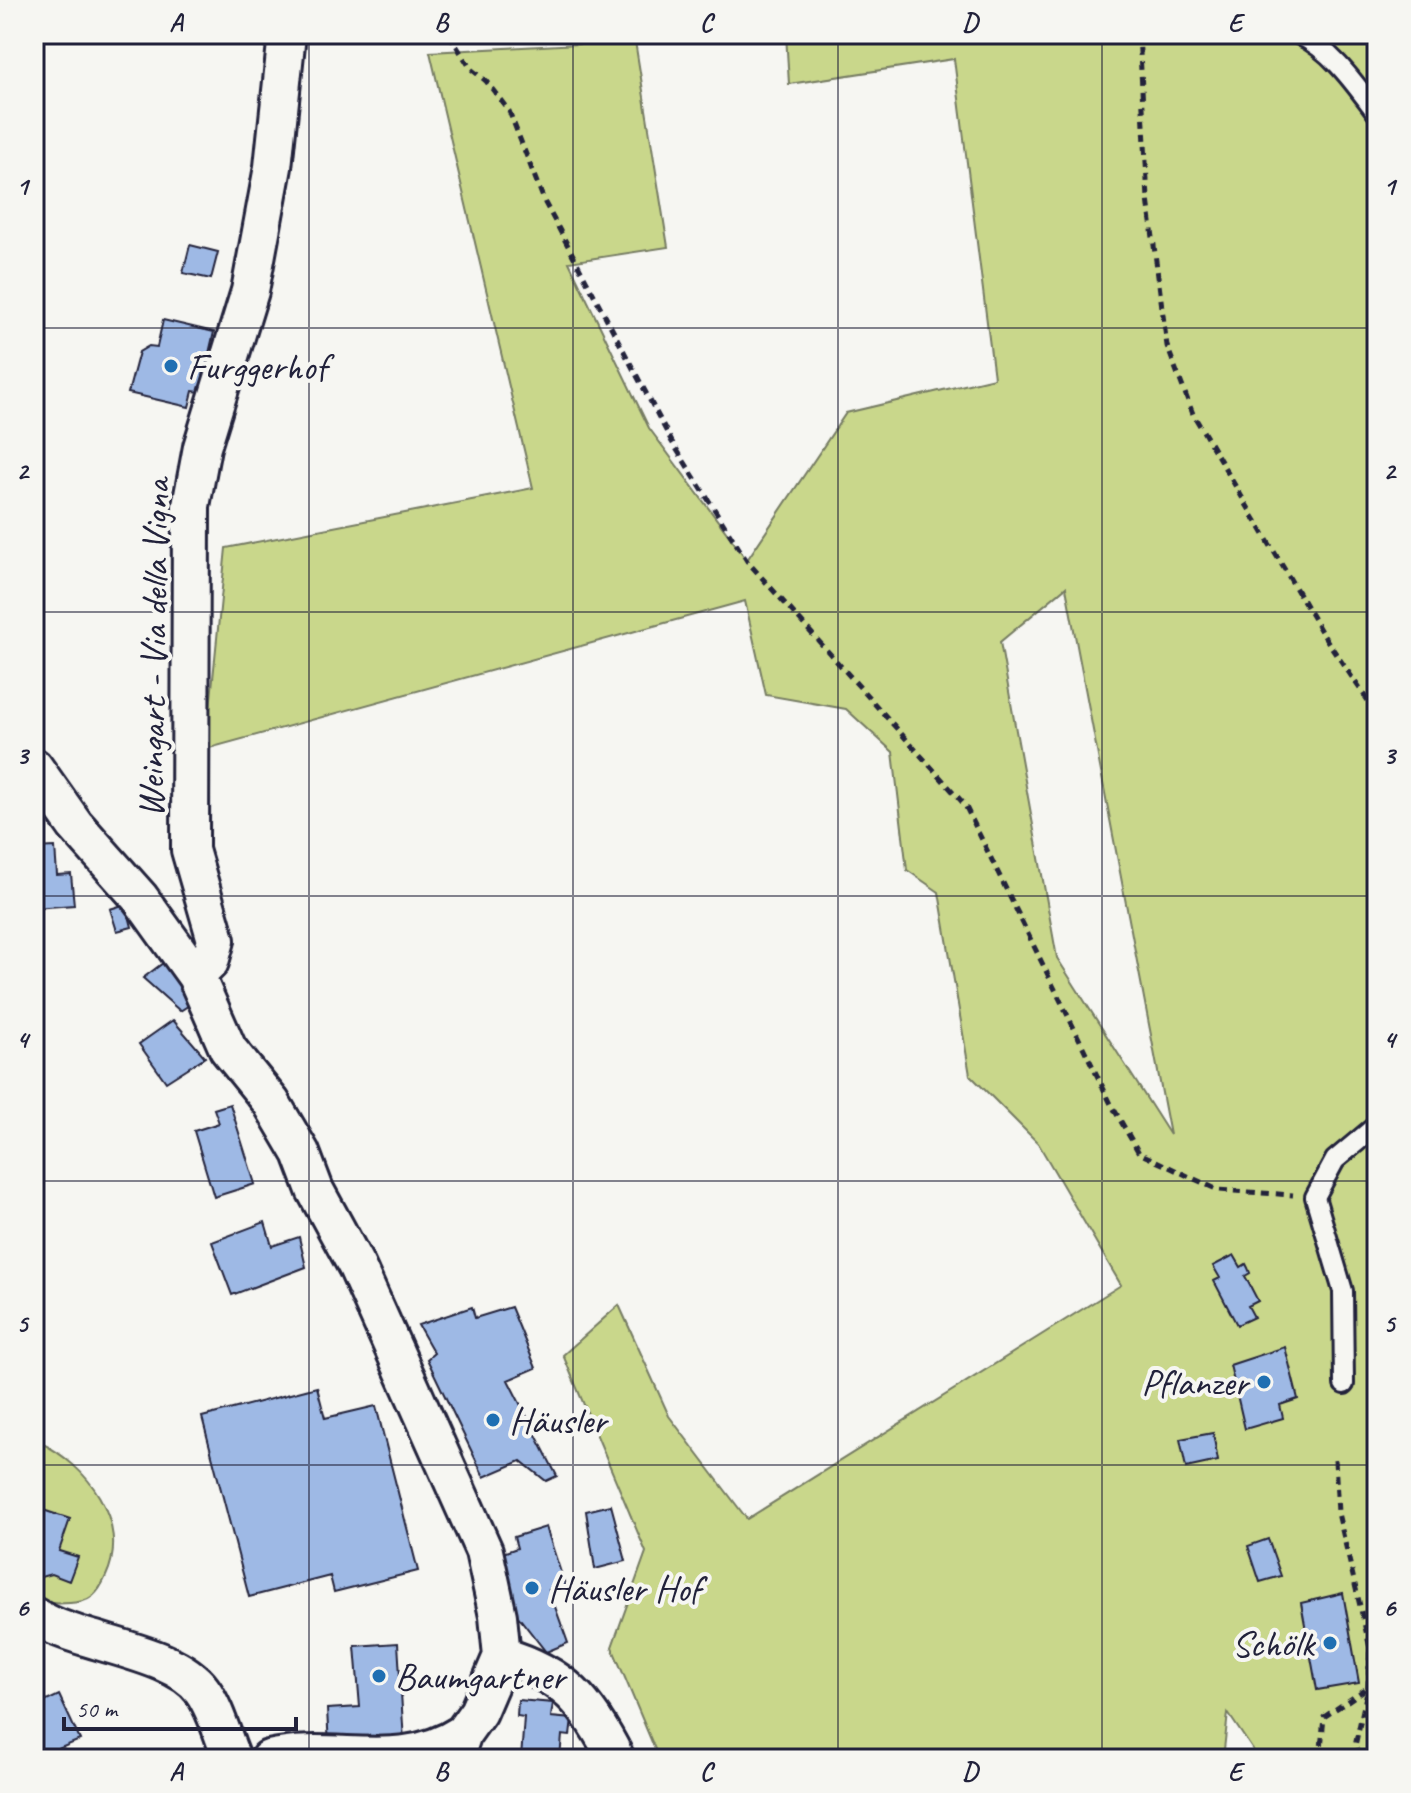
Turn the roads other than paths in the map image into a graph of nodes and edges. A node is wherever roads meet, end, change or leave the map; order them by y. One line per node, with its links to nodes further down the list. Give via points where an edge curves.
1 (287, 34): 5 (street, Weingart - Via della Vigna, via 273,167 250,291 202,447 191,506 190,850 216,940 210,962)
2 (1309, 36): 3 (lane, via 1349,75)
3 (1377, 113)
4 (34, 767): 5 (street, Weingart - Via della Vigna)
5 (196, 976): 9 (street, Weingart - Via della Vigna, via 228,1049 271,1102 357,1267 484,1551)
6 (1377, 1125): 7 (lane, via 1335,1160 1315,1197 1343,1291)
7 (1344, 1384)
8 (34, 1616): 11 (street, via 55,1629 185,1672 204,1692)
9 (502, 1656): 10 (street); 13 (street, via 556,1679 583,1701)
10 (459, 1746): 12 (street, via 414,1755)
11 (232, 1759)
12 (269, 1759)
13 (616, 1759)

